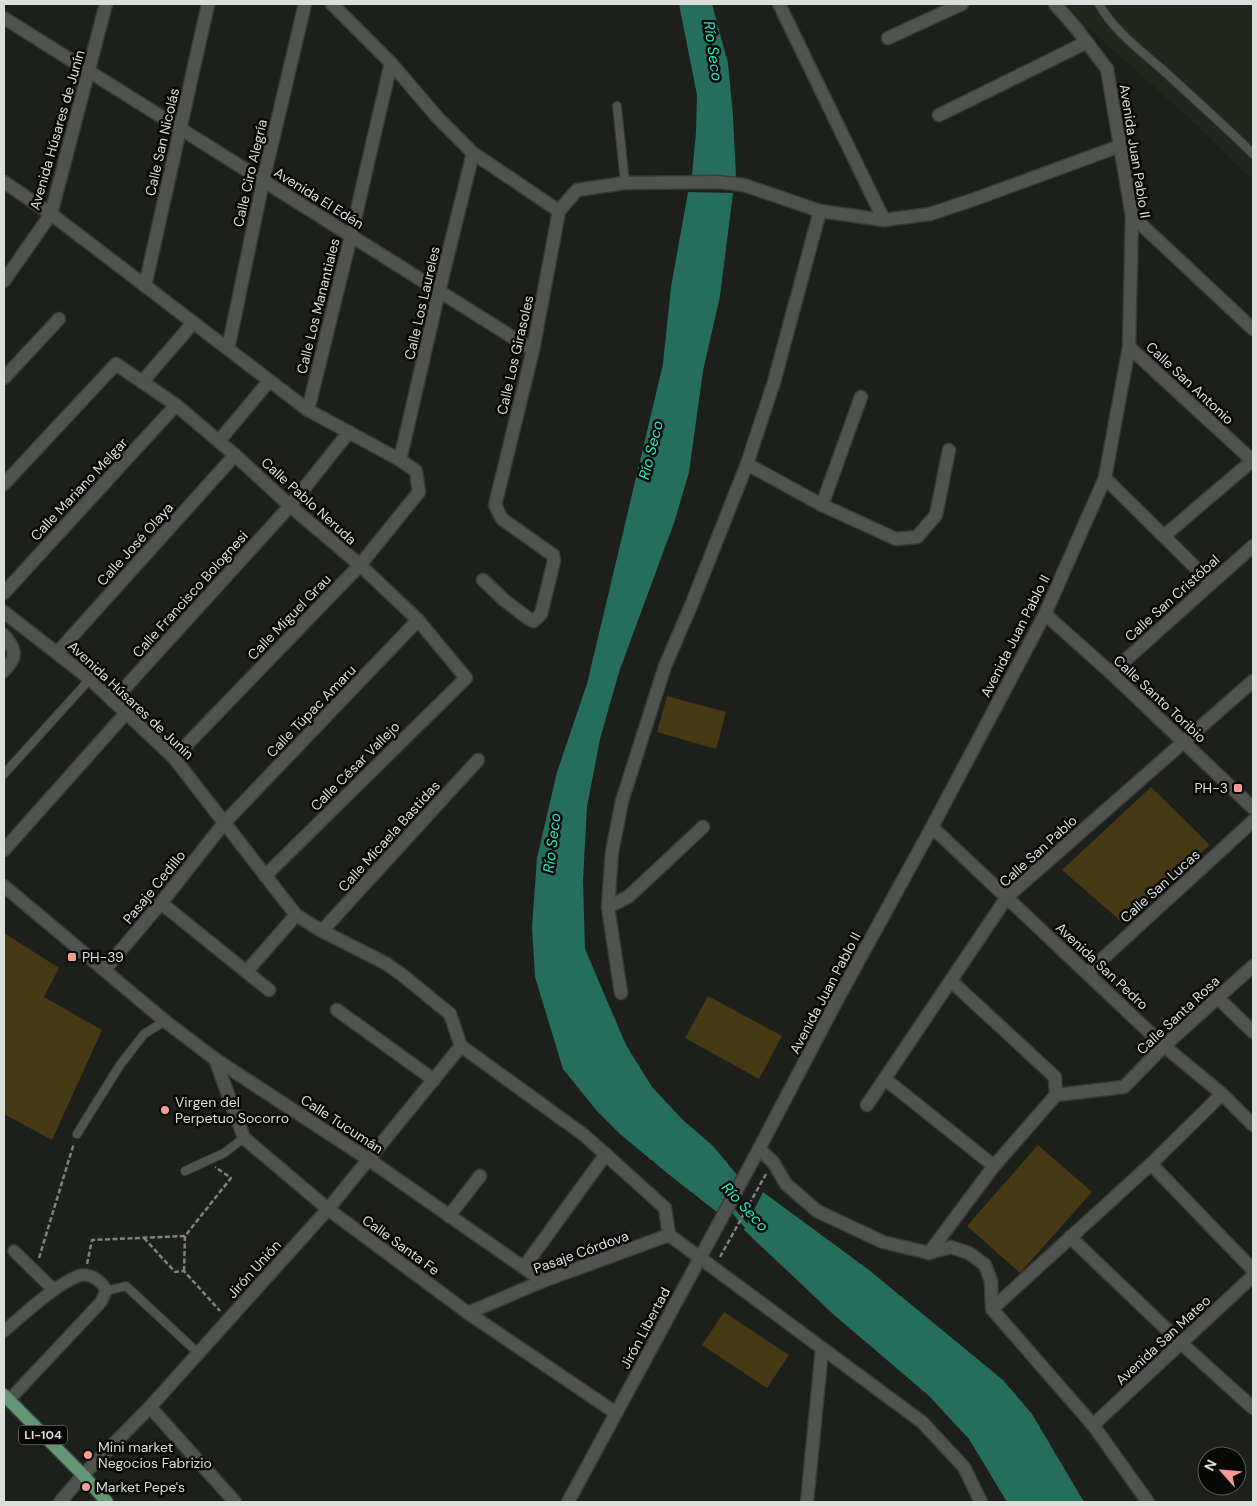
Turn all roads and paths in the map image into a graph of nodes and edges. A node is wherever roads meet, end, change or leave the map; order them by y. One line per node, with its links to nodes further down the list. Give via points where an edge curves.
1 (106, 4): 13 (street, Avenida Húsares de Junín)
2 (208, 4): 16 (street, Calle San Nicolás)
3 (305, 4): 20 (street, Calle Ciro Alegría)
4 (332, 4): 12 (street)
5 (779, 4): 27 (street)
6 (962, 4): 10 (street)
7 (1056, 4): 11 (street)
8 (1099, 4): 19 (lane, via 1135,46)
9 (4, 18): 13 (street, Avenida El Edén)
10 (888, 38)
11 (1087, 42): 15 (street); 17 (street, Avenida Juan Pablo II, via 1107,69)
12 (390, 63): 18 (street); 28 (street, Calle Los Manantiales)
13 (89, 72): 16 (street, Avenida El Edén); 25 (street, Avenida Húsares de Junín)
14 (617, 106): 22 (lane)
15 (939, 115)
16 (181, 129): 20 (street, Avenida El Edén); 30 (street, Calle San Nicolás)
17 (1120, 146): 26 (street, Avenida Juan Pablo II); 27 (street, via 930,214)
18 (474, 153): 23 (street); 31 (street, Calle Los Laureles)
19 (1253, 154)
20 (263, 181): 28 (street, Avenida El Edén); 36 (street, Calle Ciro Alegría)
21 (4, 182): 25 (street)
22 (626, 183): 23 (street, via 577,190); 24 (street, via 718,182 744,185)
23 (559, 211): 37 (street, Calle Los Girasoles)
24 (820, 211): 27 (street); 50 (street, via 774,382)
25 (51, 214): 29 (street, Avenida Húsares de Junín); 30 (street)
26 (1132, 216): 34 (street); 35 (street, Avenida Juan Pablo II)
27 (884, 220)
28 (351, 236): 31 (street, Avenida El Edén); 43 (street, Calle Los Manantiales)
29 (4, 281)
30 (145, 286): 33 (street)
31 (439, 291): 37 (street, Avenida El Edén); 48 (street, Calle Los Laureles)
32 (59, 320): 38 (street)
33 (193, 323): 36 (street); 40 (street)
34 (1252, 326)
35 (1129, 347): 49 (street, Calle San Antonio); 51 (street, Avenida Juan Pablo II)
36 (228, 349): 39 (street)
37 (533, 350): 58 (street, Calle Los Girasoles, via 495,505 502,519 554,555 541,614 534,621 530,619)
38 (4, 378)
39 (269, 381): 43 (street); 45 (street)
40 (142, 382): 42 (street, Calle Pablo Neruda); 52 (street, Calle Pablo Neruda, via 116,364)
41 (861, 396): 53 (street)
42 (176, 405): 45 (street, Calle Pablo Neruda); 60 (street, Calle Mariano Melgar)
43 (308, 410): 44 (street)
44 (349, 432): 48 (street); 54 (street, Calle Francisco Bolognesi)
45 (219, 441): 47 (street, Calle Pablo Neruda)
46 (949, 450): 53 (street, via 936,515 917,537 896,539)
47 (235, 455): 54 (street, Calle Pablo Neruda); 65 (street, Calle José Olaya)
48 (400, 460): 57 (street, Calle Miguel Grau, via 416,471 419,492)
49 (1253, 461): 55 (street)
50 (747, 464): 53 (street); 87 (street, via 665,666 636,756 622,801 612,852)
51 (1105, 478): 55 (street); 62 (street, Avenida Juan Pablo II)
52 (4, 484)
53 (822, 505)
54 (290, 506): 57 (street, Calle Pablo Neruda); 71 (street, Calle Francisco Bolognesi)
55 (1164, 536): 59 (street)
56 (1253, 546): 59 (street, Calle San Cristóbal)
57 (360, 565): 63 (street, Calle Pablo Neruda); 74 (street, Calle Miguel Grau)
58 (483, 580)
59 (1211, 583): 67 (street, Calle San Cristóbal)
60 (4, 593)
61 (4, 612): 65 (street, Avenida Húsares de Junín)
62 (1045, 614): 67 (street, Calle Santo Toribio); 81 (street, Avenida Juan Pablo II)
63 (418, 620): 68 (street, Calle Pablo Neruda); 79 (street, Calle Túpac Amaru)
64 (4, 635): 66 (street, via 13,647 14,655)
65 (57, 653): 69 (street, Avenida Húsares de Junín)
66 (4, 671)
67 (1111, 673): 73 (street, Calle Santo Toribio)
68 (466, 678): 83 (street, Calle César Vallejo)
69 (90, 679): 71 (street, Avenida Húsares de Junín); 76 (lane)
70 (1253, 681): 73 (street, Calle San Pablo)
71 (113, 701): 72 (street, Avenida Húsares de Junín)
72 (126, 713): 74 (street, Avenida Húsares de Junín); 82 (street)
73 (1184, 742): 77 (street, Calle Santo Toribio); 85 (street, Calle San Pablo)
74 (174, 758): 79 (street, Avenida Húsares de Junín)
75 (478, 760): 89 (street, Calle Micaela Bastidas)
76 (4, 774)
77 (1253, 808)
78 (1253, 821): 93 (street, Calle San Lucas)
79 (226, 822): 83 (street, Avenida Húsares de Junín); 86 (street, Pasaje Cedillo)
80 (703, 827): 87 (street, via 628,897)
81 (932, 827): 85 (street, Avenida San Pedro); 112 (street, Avenida Juan Pablo II)
82 (4, 850)
83 (266, 876): 88 (street, Avenida Húsares de Junín)
84 (4, 886): 91 (street, Calle Tucumán)
85 (1007, 898): 93 (street, Avenida San Pedro); 94 (street, Calle San Pablo)
86 (161, 903): 91 (street, Pasaje Cedillo); 92 (street)
87 (608, 907): 96 (street)
88 (296, 915): 89 (street); 92 (street)
89 (322, 931): 101 (street, via 386,963 436,1002 450,1014)
90 (1253, 966): 97 (street, Calle Santa Rosa)
91 (105, 969): 99 (street, Calle Tucumán)
92 (247, 971): 95 (street)
93 (1087, 973): 102 (street, Avenida San Pedro)
94 (951, 981): 104 (street, Calle San Pablo); 107 (street, via 1056,1076)
95 (270, 990)
96 (621, 993)
97 (1218, 998): 100 (street); 102 (street, Calle Santa Rosa)
98 (337, 1010): 105 (street)
99 (165, 1020): 103 (street, Calle Tucumán); 110 (lane, via 144,1034 120,1065)
100 (1253, 1032)
101 (461, 1046): 105 (street, Jirón Unión); 113 (street)
102 (1164, 1046): 106 (street, Avenida San Pedro); 107 (street, Calle Santa Rosa, via 1124,1087)
103 (215, 1060): 111 (street, Calle Santa Fe); 114 (street, Calle Tucumán)
104 (885, 1079): 108 (street, Calle San Pablo); 117 (street)
105 (434, 1080): 114 (street, Jirón Unión)
106 (1222, 1094): 109 (street, Avenida San Pedro); 116 (street)
107 (1056, 1095): 117 (street)
108 (867, 1105)
109 (1253, 1125)
110 (77, 1134): 134 (path)
111 (244, 1138): 115 (lane); 122 (street, Calle Santa Fe)
112 (759, 1149): 118 (street, Avenida Juan Pablo II); 129 (street, via 773,1162 786,1184 817,1211 883,1242)
113 (606, 1154): 124 (street, via 665,1208); 132 (street)
114 (368, 1159): 122 (street, Jirón Unión); 123 (street, Calle Tucumán)
115 (207, 1161): 119 (lane); 125 (path, via 231,1178)
116 (1150, 1164): 126 (street); 133 (street)
117 (994, 1166): 129 (street)
118 (748, 1168): 130 (street, Jirón Libertad)
119 (185, 1171)
120 (480, 1176): 123 (street)
121 (760, 1184): 131 (path)
122 (328, 1209): 142 (street, Calle Santa Fe); 143 (street, Jirón Unión)
123 (449, 1216): 132 (street, Calle Tucumán)
124 (669, 1235): 130 (street); 138 (street, Pasaje Córdova)
125 (185, 1236): 127 (path); 135 (path)
126 (1070, 1237): 141 (street); 145 (street)
127 (144, 1238): 135 (path, via 175,1272); 136 (path, via 92,1240)
128 (14, 1251): 134 (street)
129 (929, 1253): 141 (street, via 951,1247 970,1253 985,1265 991,1281)
130 (700, 1258): 146 (street); 151 (street, Jirón Libertad)
131 (717, 1263)
132 (524, 1267): 138 (street, Calle Tucumán)
133 (1253, 1270)
134 (35, 1271): 139 (street)
135 (184, 1271): 143 (path)
136 (84, 1275): 139 (street); 140 (street, via 99,1280)
137 (1253, 1276): 145 (street, Avenida San Mateo)
138 (543, 1281): 142 (street, Pasaje Córdova)
139 (54, 1290): 144 (street)
140 (106, 1291): 147 (lane, via 126,1286); 148 (street, via 101,1302)
141 (992, 1309): 152 (street)
142 (468, 1312): 151 (street, Calle Santa Fe)
143 (228, 1321): 147 (street, Jirón Unión)
144 (4, 1331)
145 (1181, 1343): 150 (street); 152 (street, Avenida San Mateo)
146 (822, 1349): 158 (street); 159 (street, via 922,1422 964,1467)
147 (198, 1354): 149 (street, Jirón Unión)
148 (5, 1400): 153 (main road, LI-104)
149 (150, 1407): 153 (street, Jirón Unión); 156 (street)
150 (1253, 1408)
151 (616, 1414): 157 (street, Jirón Libertad)
152 (1092, 1425): 160 (street)
153 (83, 1475): 154 (street, Jirón Unión); 155 (main road, LI-104)
154 (60, 1502)
155 (107, 1502)
156 (235, 1502)
157 (568, 1502)
158 (807, 1502)
159 (981, 1502)
160 (1148, 1502)

